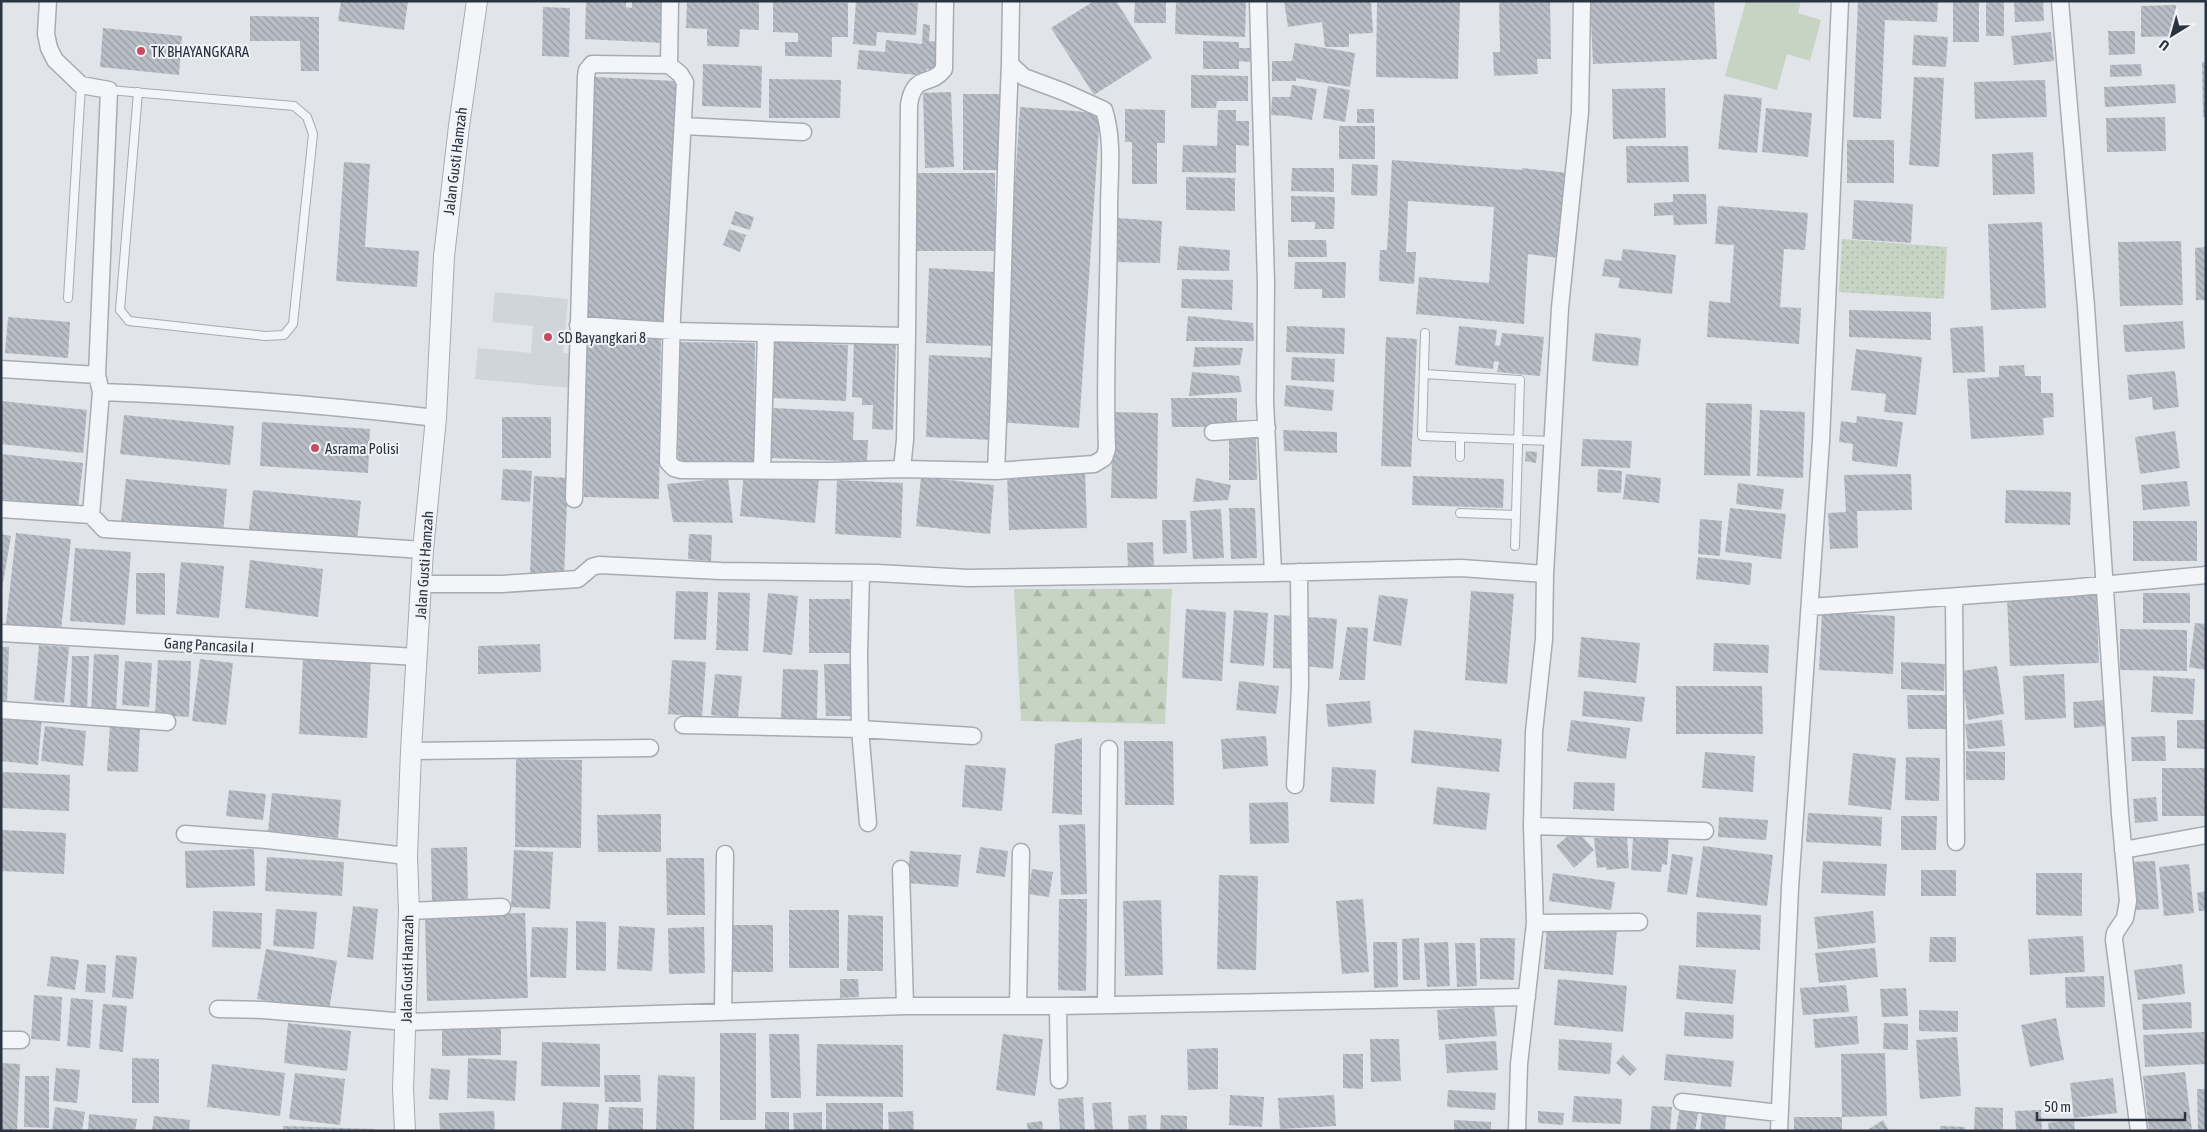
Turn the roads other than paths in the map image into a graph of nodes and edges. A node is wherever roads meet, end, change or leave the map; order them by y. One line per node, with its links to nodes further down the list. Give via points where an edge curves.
1 (48, 1): 12 (street, via 46,34 49,48 59,64)
2 (477, 1): 27 (street, Jalan Gusti Hamzah, via 444,256)
3 (670, 1): 11 (street)
4 (945, 1): 22 (street, via 944,69 939,75 915,86 909,105)
5 (1011, 1): 10 (street)
6 (1258, 1): 28 (street)
7 (1582, 1): 32 (street, via 1580,112 1560,308)
8 (1840, 1): 52 (street, via 1824,393)
9 (2060, 1): 50 (street)
10 (1010, 64): 36 (street); 36 (street, via 1024,77 1104,110 1109,137 1110,185 1107,450 1104,458 1094,464)
11 (669, 65): 15 (street, via 685,82); 18 (street, via 592,64 587,70)
12 (81, 84): 13 (street); 17 (lane)
13 (109, 90): 14 (lane); 25 (street)
14 (138, 92): 14 (lane, via 294,106 306,117 313,134 293,324 284,335 265,336 129,322 120,310)
15 (683, 126): 16 (street); 19 (street, via 672,316)
16 (803, 132)
17 (68, 298)
18 (578, 325): 19 (street); 37 (street)
19 (674, 331): 20 (street); 35 (street, via 668,462 681,470)
20 (766, 333): 22 (street); 35 (street)
21 (1426, 333): 24 (lane)
22 (907, 336): 34 (street)
23 (1, 369): 25 (street)
24 (1424, 374): 30 (lane, via 1422,436); 31 (lane, via 1520,380)
25 (97, 375): 26 (street)
26 (101, 392): 27 (street, via 219,397); 40 (street)
27 (436, 418): 43 (street, Jalan Gusti Hamzah)
28 (1267, 428): 29 (street); 46 (street)
29 (1212, 432)
30 (1460, 438): 31 (lane); 33 (lane)
31 (1518, 440): 32 (lane); 41 (lane)
32 (1553, 441): 47 (street)
33 (1460, 457)
34 (902, 469): 35 (street); 36 (street)
35 (762, 470)
36 (996, 471)
37 (574, 499)
38 (1, 509): 40 (street)
39 (1460, 513): 41 (lane)
40 (91, 515): 43 (street, via 104,528)
41 (1516, 515): 42 (lane)
42 (1516, 546)
43 (423, 550): 49 (street, Jalan Gusti Hamzah)
44 (1299, 572): 46 (street); 47 (street, via 1461,568); 63 (street, via 1300,686)
45 (861, 573): 46 (street, via 968,578); 49 (street, via 600,565 592,567 578,579 502,584); 58 (street)
46 (1274, 573)
47 (1546, 574): 65 (street, via 1544,639 1534,732)
48 (2206, 575): 50 (street)
49 (423, 584): 54 (street, Jalan Gusti Hamzah)
50 (2105, 585): 51 (street); 70 (street)
51 (1954, 597): 52 (street); 69 (street)
52 (1810, 607): 91 (street, via 1790,888)
53 (1, 634): 54 (street, Gang Pancasila I)
54 (417, 657): 62 (street, Jalan Gusti Hamzah)
55 (1, 710): 56 (street)
56 (168, 722)
57 (683, 725): 58 (street)
58 (860, 729): 59 (street); 64 (street)
59 (973, 736)
60 (650, 748): 62 (street)
61 (1109, 749): 80 (street)
62 (411, 751): 73 (street, Jalan Gusti Hamzah)
63 (1295, 785)
64 (868, 823)
65 (1532, 826): 66 (street); 77 (street)
66 (1705, 831)
67 (186, 834): 73 (street)
68 (2206, 835): 70 (street)
69 (1956, 842)
70 (2123, 850): 95 (street, via 2128,909 2114,940)
71 (1021, 852): 81 (street)
72 (725, 854): 85 (street)
73 (407, 856): 76 (street, Jalan Gusti Hamzah)
74 (901, 869): 82 (street)
75 (502, 907): 76 (street)
76 (408, 911): 86 (street, Jalan Gusti Hamzah)
77 (1535, 922): 78 (street); 79 (street)
78 (1639, 922)
79 (1527, 998): 80 (street); 93 (street, via 1519,1064)
80 (1106, 1004): 83 (street)
81 (1018, 1005): 82 (street); 83 (street)
82 (905, 1006): 85 (street)
83 (1058, 1006): 89 (street)
84 (218, 1009): 86 (street)
85 (723, 1012): 86 (street)
86 (406, 1022): 92 (street, Jalan Gusti Hamzah)
87 (1, 1040): 88 (street)
88 (21, 1040)
89 (1059, 1080)
90 (1682, 1102): 91 (street)
91 (1779, 1113): 94 (street)
92 (405, 1131)
93 (1517, 1131)
94 (1779, 1131)
95 (2139, 1131)

